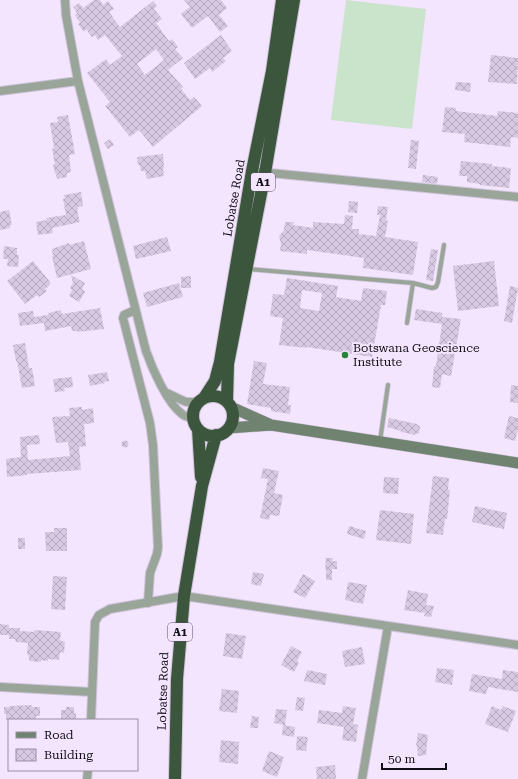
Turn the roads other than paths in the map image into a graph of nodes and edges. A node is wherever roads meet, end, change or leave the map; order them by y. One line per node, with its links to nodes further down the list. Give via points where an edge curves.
1 (65, 0): 4 (street)
2 (282, 0): 6 (highway, Lobatse Road / A1, via 272,71)
3 (294, 0): 7 (highway, Lobatse Road / A1)
4 (78, 81): 5 (street); 12 (street)
5 (0, 91)
6 (252, 171): 7 (street); 10 (highway, Lobatse Road / A1)
7 (265, 173): 8 (street); 10 (highway, Lobatse Road / A1)
8 (518, 198)
9 (444, 245): 11 (lane, via 436,287)
10 (241, 268): 11 (lane); 16 (highway, Lobatse Road / A1, via 215,381); 17 (highway, Lobatse Road / A1, via 228,364)
11 (413, 283): 13 (lane)
12 (135, 310): 15 (street, via 150,363); 26 (street, via 123,318 152,435 158,547 150,573)
13 (407, 323)
14 (388, 385): 22 (lane)
15 (166, 393): 16 (street, via 186,402); 18 (street, via 178,411)
16 (202, 400): 17 (highway, via 212,396 220,397); 18 (highway, Lobatse Road / A1, via 194,410)
17 (229, 404): 19 (main road); 20 (highway, Lobatse Road / A1, via 233,414)
18 (196, 424): 21 (highway, via 203,433); 24 (highway, Lobatse Road / A1)
19 (271, 425): 20 (main road); 22 (main road)
20 (229, 428): 21 (highway)
21 (216, 435): 24 (highway, Lobatse Road / A1)
22 (380, 441): 23 (main road)
23 (518, 464)
24 (202, 486): 25 (highway, Lobatse Road / A1)
25 (184, 596): 26 (street); 27 (street); 32 (highway, Lobatse Road / A1, via 176,678)
26 (148, 603): 30 (street, via 110,609 96,618)
27 (388, 626): 28 (street); 33 (street)
28 (518, 645)
29 (0, 687): 30 (street)
30 (92, 692): 31 (street)
31 (91, 719)
32 (175, 779)
33 (362, 779)

